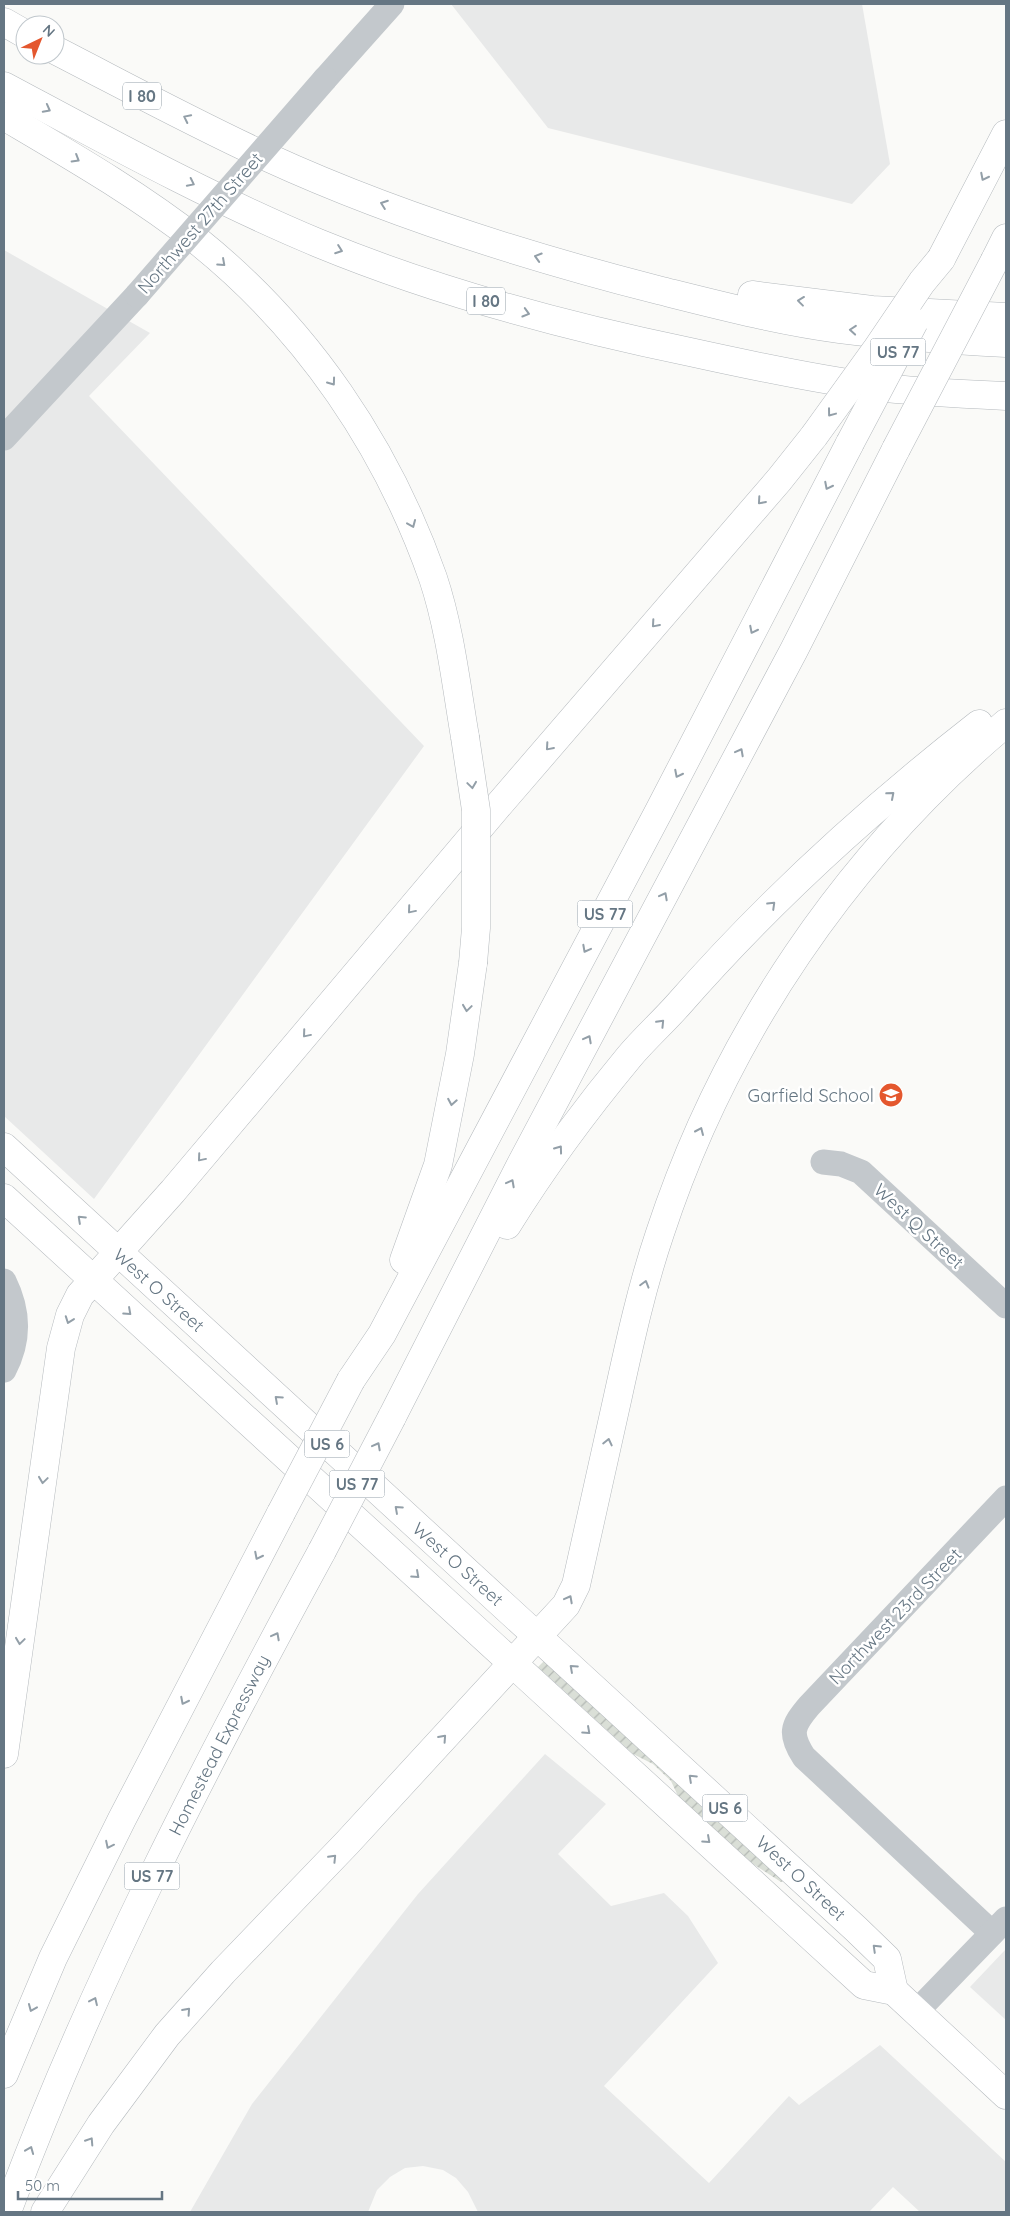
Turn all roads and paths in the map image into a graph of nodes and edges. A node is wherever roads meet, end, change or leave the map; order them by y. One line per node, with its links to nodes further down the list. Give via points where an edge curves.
1 (392, 4): 14 (street, Northwest 27th Street, bridge, via 137,295)
2 (4, 22): 3 (main road)
3 (15, 28)
4 (65, 55): 10 (main road, I 80, one-way to 4, via 423,218 267,157)
5 (4, 86): 13 (main road, I 80, one-way to 13, via 123,150 319,243 527,314 648,344 864,386)
6 (4, 116): 25 (main road, one-way to 25, bridge, via 134,196 198,242 244,282 288,327 332,381 361,424 391,479 413,525 443,612 476,810 473,962 460,1054 438,1165 411,1242)
7 (1006, 134): 9 (main road, US 77, one-way to 9)
8 (1001, 249): 26 (main road, one-way to 8, bridge)
9 (941, 259): 20 (main road, one-way to 20, bridge, via 779,480 180,1183); 25 (main road, US 77, one-way to 25, bridge, via 932,287 600,924 382,1334)
10 (584, 271): 11 (main road, one-way to 10, via 872,310); 12 (main road, I 80, one-way to 10, via 839,329 725,307)
11 (1006, 317)
12 (1006, 343)
13 (1006, 396)
14 (4, 438)
15 (1006, 704): 26 (main road, US 77, one-way to 15, via 530,1190 630,1056 767,909 841,838 918,772)
16 (1006, 723): 29 (main road, one-way to 16, via 566,1605 576,1585 638,1308 663,1224 713,1100 749,1030 832,905 930,792)
17 (4, 1147): 20 (main road, West O Street / US 6, one-way to 17)
18 (823, 1162): 23 (street, West Q Street, via 841,1164 861,1172)
19 (4, 1198): 21 (main road, West O Street / US 6)
20 (117, 1252): 21 (main road); 29 (main road, West O Street / US 6, one-way to 20)
21 (92, 1279): 27 (main road, West O Street / US 6, one-way to 27); 31 (main road, one-way to 31, via 76,1303 61,1348)
22 (4, 1282): 24 (street, via 12,1299 16,1320 15,1343)
23 (1006, 1306)
24 (4, 1370)
25 (351, 1380): 27 (main road, US 77, bridge)
26 (397, 1407): 37 (main road, Homestead Expressway / US 77, one-way to 26, bridge, via 78,2035 142,1898 216,1748)
27 (303, 1472): 30 (main road, West O Street / US 6, one-way to 30); 35 (main road, US 77, one-way to 35, bridge, via 122,1819 58,1950)
28 (1006, 1498): 32 (street, Northwest 23rd Street, via 809,1706 796,1722 794,1739 804,1757)
29 (538, 1636): 30 (main road); 33 (main road, West O Street / US 6, one-way to 29, via 887,1959)
30 (512, 1663): 33 (main road, West O Street / US 6, one-way to 33, via 864,1985); 38 (main road, one-way to 30, via 101,2124 167,2035)
31 (4, 1754)
32 (999, 1926): 34 (street)
33 (894, 1991): 34 (main road)
34 (916, 2012): 36 (main road)
35 (4, 2074)
36 (1006, 2095)
37 (7, 2212)
38 (45, 2212)

